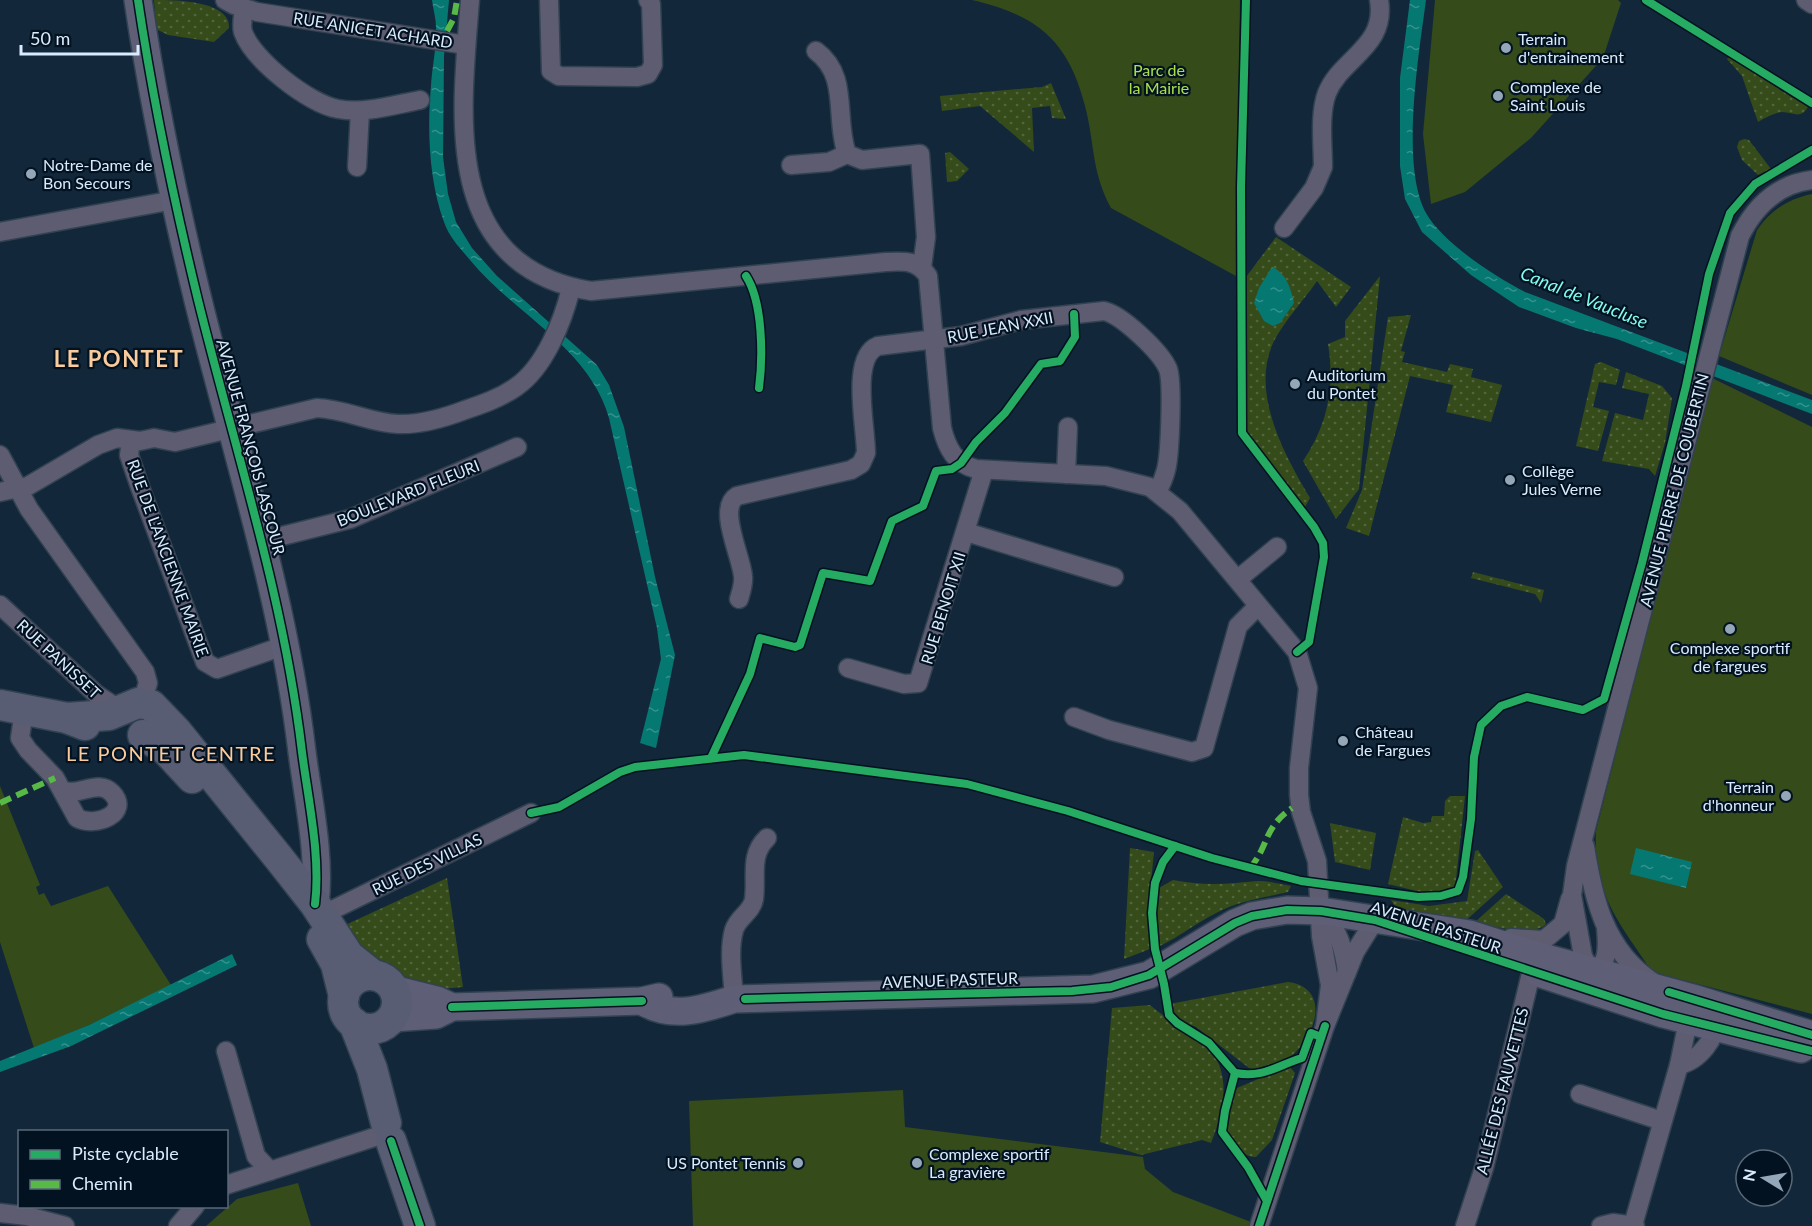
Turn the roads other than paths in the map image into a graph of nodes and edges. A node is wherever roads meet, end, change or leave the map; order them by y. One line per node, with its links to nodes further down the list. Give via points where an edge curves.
1 (138, 0): 18 (main road, AVENUE FRANÇOIS LASCOUR)
2 (225, 0): 9 (street, RUE ANICET ACHARD)
3 (470, 0): 10 (street)
4 (549, 0): 5 (street, via 551,71 559,76 637,77 648,74 653,65)
5 (648, 0)
6 (1378, 0): 19 (street, via 1380,21 1375,34 1327,93 1320,178)
7 (1806, 0): 8 (street)
8 (1812, 4)
9 (244, 9): 10 (street, RUE ANICET ACHARD); 13 (street, via 242,31 275,73 335,109)
10 (466, 45): 22 (street, via 464,141 467,168 479,206 490,228 524,267)
11 (816, 51): 14 (street, via 829,61 838,83)
12 (420, 100): 13 (street)
13 (360, 111): 16 (street)
14 (847, 154): 15 (street, via 829,162); 21 (street, via 862,160 920,154 926,237)
15 (790, 165)
16 (357, 167)
17 (1812, 180): 52 (street, AVENUE PIERRE DE COUBERTIN, via 1793,183 1770,197 1754,212 1740,236)
18 (174, 200): 20 (street); 25 (main road, AVENUE FRANÇOIS LASCOUR)
19 (1284, 228)
20 (0, 232)
21 (921, 267): 22 (street, via 913,262 886,262 615,290); 23 (street, via 931,290)
22 (571, 288): 25 (street, via 537,365 515,388 487,403 444,418 397,424 339,409 317,408)
23 (935, 339): 29 (street, via 946,442 961,463); 33 (street, RUE JEAN XXII, via 983,332 1021,320 1104,311 1116,315 1158,355 1168,370 1167,469); 39 (street, RUE JEAN XXII, via 878,346 868,352 861,369 866,453 861,464 851,470 731,499 728,511 743,577)
24 (1068, 427): 30 (street)
25 (233, 430): 26 (street, via 175,442 154,438); 35 (main road, AVENUE FRANÇOIS LASCOUR)
26 (131, 441): 31 (street, via 117,438 98,445); 42 (street, RUE DE L'ANCIENNE MAIRIE, via 129,455 204,662 217,669)
27 (517, 447): 35 (street, BOULEVARD FLEURI, via 350,519)
28 (0, 455): 31 (street)
29 (984, 470): 30 (street); 34 (street, RUE BENOIT XII)
30 (1066, 474): 33 (street, via 1119,478)
31 (20, 487): 32 (street); 45 (street, via 29,509 145,672 147,683)
32 (0, 492)
33 (1157, 492): 38 (street, via 1180,512)
34 (966, 532): 37 (street, RUE BENOIT XII); 43 (street, RUE BENOIT XII, via 918,683 904,684)
35 (262, 541): 42 (main road, AVENUE FRANÇOIS LASCOUR)
36 (1277, 547): 38 (street)
37 (1114, 577)
38 (1238, 579): 41 (street)
39 (739, 599)
40 (0, 605): 45 (street, RUE PANISSET, via 96,694)
41 (1258, 606): 46 (street, via 1242,619 1233,638 1204,748 1192,752); 55 (street, via 1288,640 1304,670 1307,707 1299,795 1317,861)
42 (286, 645): 50 (main road, AVENUE FRANÇOIS LASCOUR)
43 (848, 668)
44 (12, 708): 45 (main road, via 67,718); 48 (street, via 21,738)
45 (137, 716): 47 (main road); 53 (main road, via 177,732)
46 (1074, 717)
47 (190, 776): 53 (main road, via 218,797 266,855); 56 (main road, via 288,900)
48 (62, 790)
49 (531, 813): 56 (street, RUE DES VILLAS)
50 (311, 824): 53 (main road, via 301,843); 56 (main road, AVENUE FRANÇOIS LASCOUR)
51 (767, 838): 64 (street, via 755,857 752,908 735,927)
52 (1584, 838): 54 (street, AVENUE PIERRE DE COUBERTIN); 58 (street, AVENUE PIERRE DE COUBERTIN, via 1592,891)
53 (278, 857): 56 (main road)
54 (1572, 895): 59 (street, AVENUE PIERRE DE COUBERTIN, via 1563,924 1544,940); 62 (street, AVENUE PIERRE DE COUBERTIN)
55 (1321, 911): 57 (main road, AVENUE PASTEUR); 61 (street, via 1333,923); 64 (main road, AVENUE PASTEUR, via 1287,910 1252,916 1159,970 1111,987); 68 (street, via 1321,936 1330,985)
56 (319, 919): 63 (main road, via 350,956); 67 (main road, via 336,964)
57 (1375, 920): 59 (main road, AVENUE PASTEUR); 60 (main road, AVENUE PASTEUR, via 1443,945); 61 (street)
58 (1606, 928): 62 (street, AVENUE PIERRE DE COUBERTIN, via 1606,957); 66 (street, AVENUE PIERRE DE COUBERTIN, via 1633,966)
59 (1470, 934): 60 (main road, AVENUE PASTEUR)
60 (1536, 966): 62 (main road, AVENUE PASTEUR); 84 (street, ALLÉE DES FAUVETTES, via 1484,1168)
61 (1347, 972): 68 (street)
62 (1597, 979): 66 (main road, AVENUE PASTEUR)
63 (383, 982): 65 (main road, AVENUE PASTEUR); 67 (main road, via 396,1009); 67 (main road, via 354,980)
64 (734, 999): 65 (main road, AVENUE PASTEUR, via 662,996 642,1001)
65 (452, 1008): 67 (main road, AVENUE PASTEUR, via 436,1015)
66 (1698, 1008): 69 (main road, AVENUE PASTEUR); 71 (main road, AVENUE PASTEUR); 72 (street); 72 (street, via 1698,1057)
67 (368, 1016): 75 (main road, via 372,1069)
68 (1325, 1026): 83 (street)
69 (1812, 1035)
70 (226, 1051): 76 (street, via 256,1156)
71 (1812, 1051)
72 (1679, 1065): 74 (street)
73 (1581, 1094): 74 (street)
74 (1662, 1120): 86 (street)
75 (385, 1133): 76 (street); 82 (main road)
76 (270, 1171): 77 (street)
77 (228, 1184)
78 (193, 1208): 81 (street)
79 (0, 1213): 80 (street)
80 (65, 1226)
81 (177, 1226)
82 (420, 1226)
83 (1259, 1226)
84 (1465, 1226)
85 (1601, 1226): 86 (street)
86 (1634, 1226)

